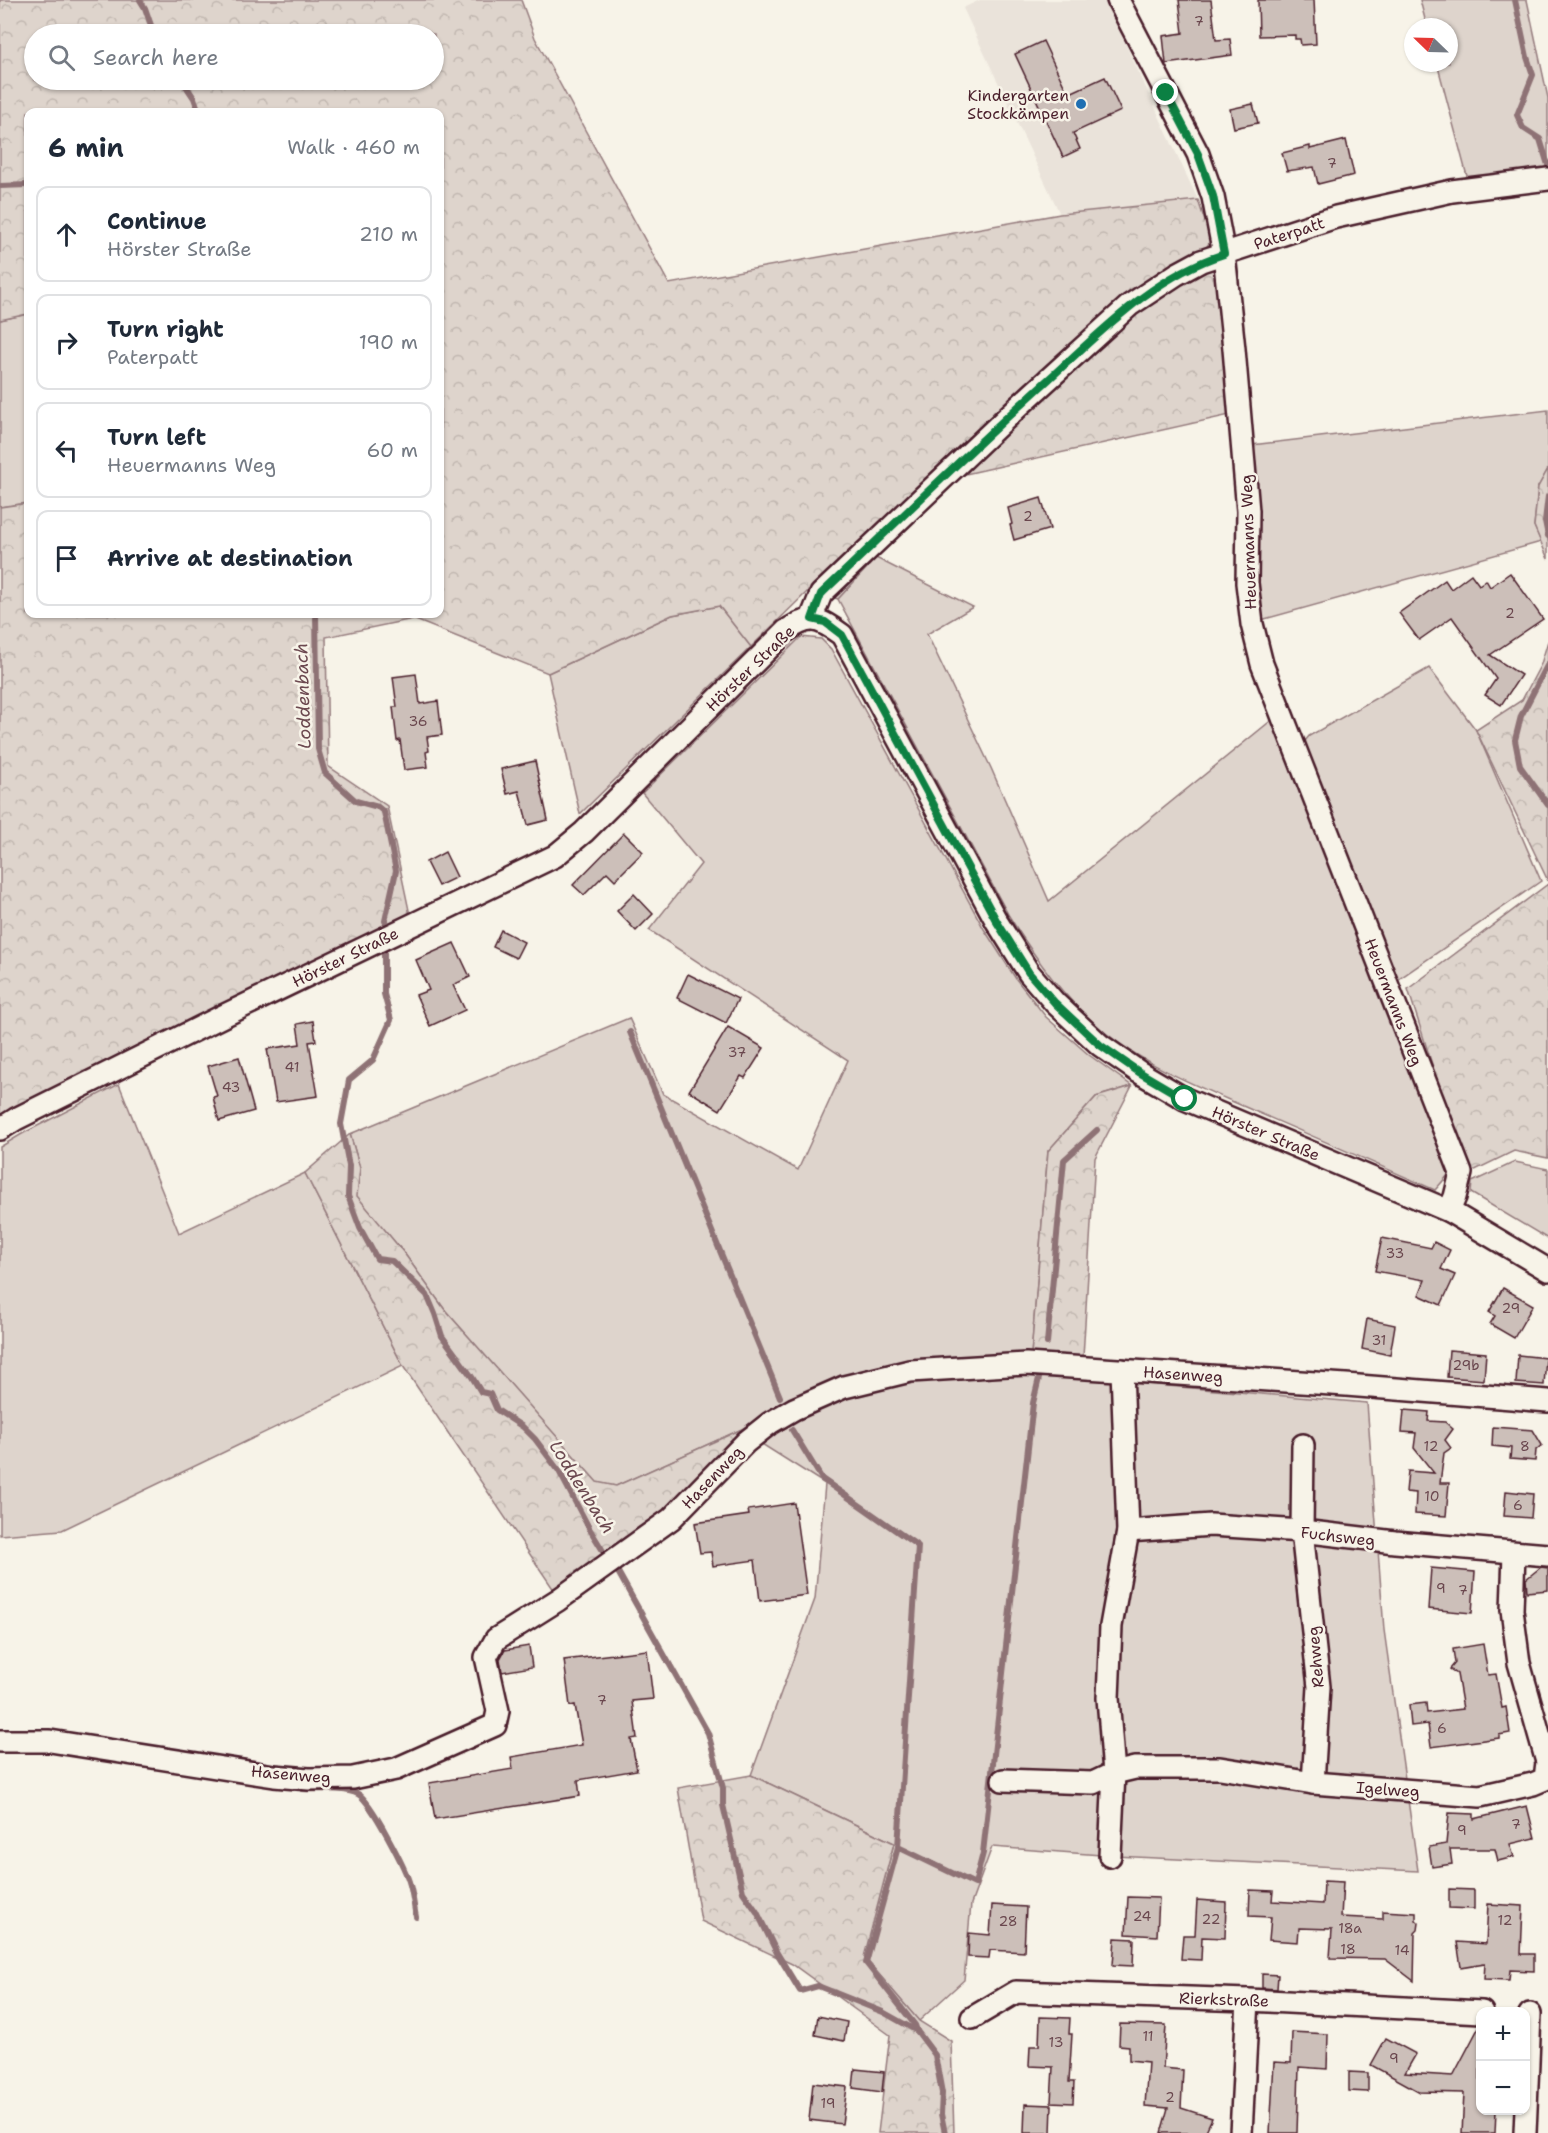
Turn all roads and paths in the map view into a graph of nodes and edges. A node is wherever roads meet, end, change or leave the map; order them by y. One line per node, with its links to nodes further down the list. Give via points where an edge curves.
1 (1118, 0): 3 (street, Heuermanns Weg, via 1198,154 1213,196)
2 (1544, 179): 3 (street, Paterpatt, via 1452,191 1336,218)
3 (1224, 254): 4 (street, Paterpatt, via 1177,274 1130,305 821,594); 6 (street, Heuermanns Weg, via 1248,511 1247,583 1252,624 1262,664 1290,738 1461,1173)
4 (812, 619): 5 (street, Hörster Straße, via 786,631 584,832 555,856); 6 (street, Hörster Straße, via 825,622 842,635 997,922 1029,973 1100,1045 1185,1099)
5 (0, 1129)
6 (1449, 1211): 7 (street, Hörster Straße)
7 (1548, 1270)
8 (1122, 1370): 9 (street, Hasenweg); 11 (street); 15 (street, Hasenweg, via 1026,1364 910,1371 844,1387 794,1409 746,1442 672,1519 496,1639 486,1657 498,1711 495,1725 396,1769 353,1778 309,1779 50,1740)
9 (1548, 1401)
10 (1303, 1445): 12 (street, Rehweg)
11 (1128, 1531): 12 (street, Fuchsweg, via 1211,1525); 16 (street, via 1111,1626 1108,1698)
12 (1302, 1531): 13 (street, Fuchsweg); 18 (street, Rehweg, via 1319,1688)
13 (1514, 1553): 14 (street, Fuchsweg); 18 (street, Igelweg, via 1512,1610 1516,1642 1548,1762 1545,1779 1480,1796)
14 (1548, 1555)
15 (0, 1741)
16 (1114, 1773): 17 (street, Igelweg, via 1093,1783); 18 (street, Igelweg, via 1135,1768 1220,1768); 19 (street)
17 (1003, 1780)
18 (1313, 1784)
19 (1110, 1856)
20 (1248, 2000): 21 (street, Rierkstraße); 23 (street, Rierkstraße, via 1016,1992); 24 (street)
21 (1476, 2012)
22 (1534, 2014): 25 (street)
23 (972, 2018)
24 (1241, 2133)
25 (1525, 2133)

